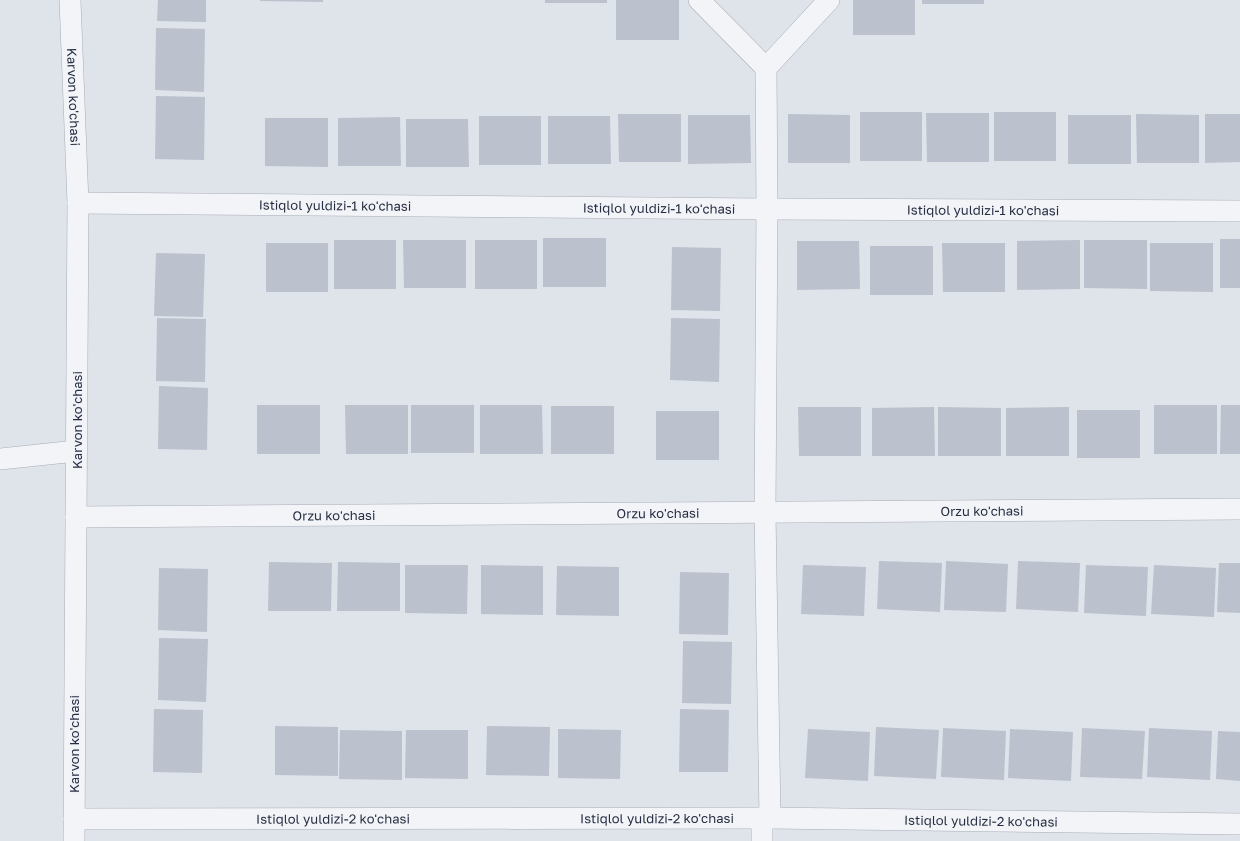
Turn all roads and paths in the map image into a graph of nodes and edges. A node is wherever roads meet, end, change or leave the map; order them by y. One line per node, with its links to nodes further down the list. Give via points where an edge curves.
1 (70, 0): 5 (street, Karvon ko'chasi)
2 (699, 0): 4 (street)
3 (829, 0): 4 (street)
4 (766, 68): 6 (street)
5 (78, 202): 6 (street, Istiqlol yuldizi-1 ko'chasi); 8 (street, Karvon ko'chasi)
6 (767, 209): 7 (street, Istiqlol yuldizi-1 ko'chasi); 11 (street)
7 (1240, 212)
8 (76, 451): 9 (street); 12 (street, Karvon ko'chasi)
9 (0, 458)
10 (1240, 509): 11 (street, Orzu ko'chasi)
11 (764, 512): 12 (street, Orzu ko'chasi); 13 (street)
12 (76, 517): 14 (street, Karvon ko'chasi)
13 (766, 818): 14 (street, Istiqlol yuldizi-2 ko'chasi); 15 (street, Istiqlol yuldizi-2 ko'chasi); 17 (street)
14 (74, 819): 16 (street, Karvon ko'chasi)
15 (1240, 824)
16 (74, 841)
17 (762, 841)

